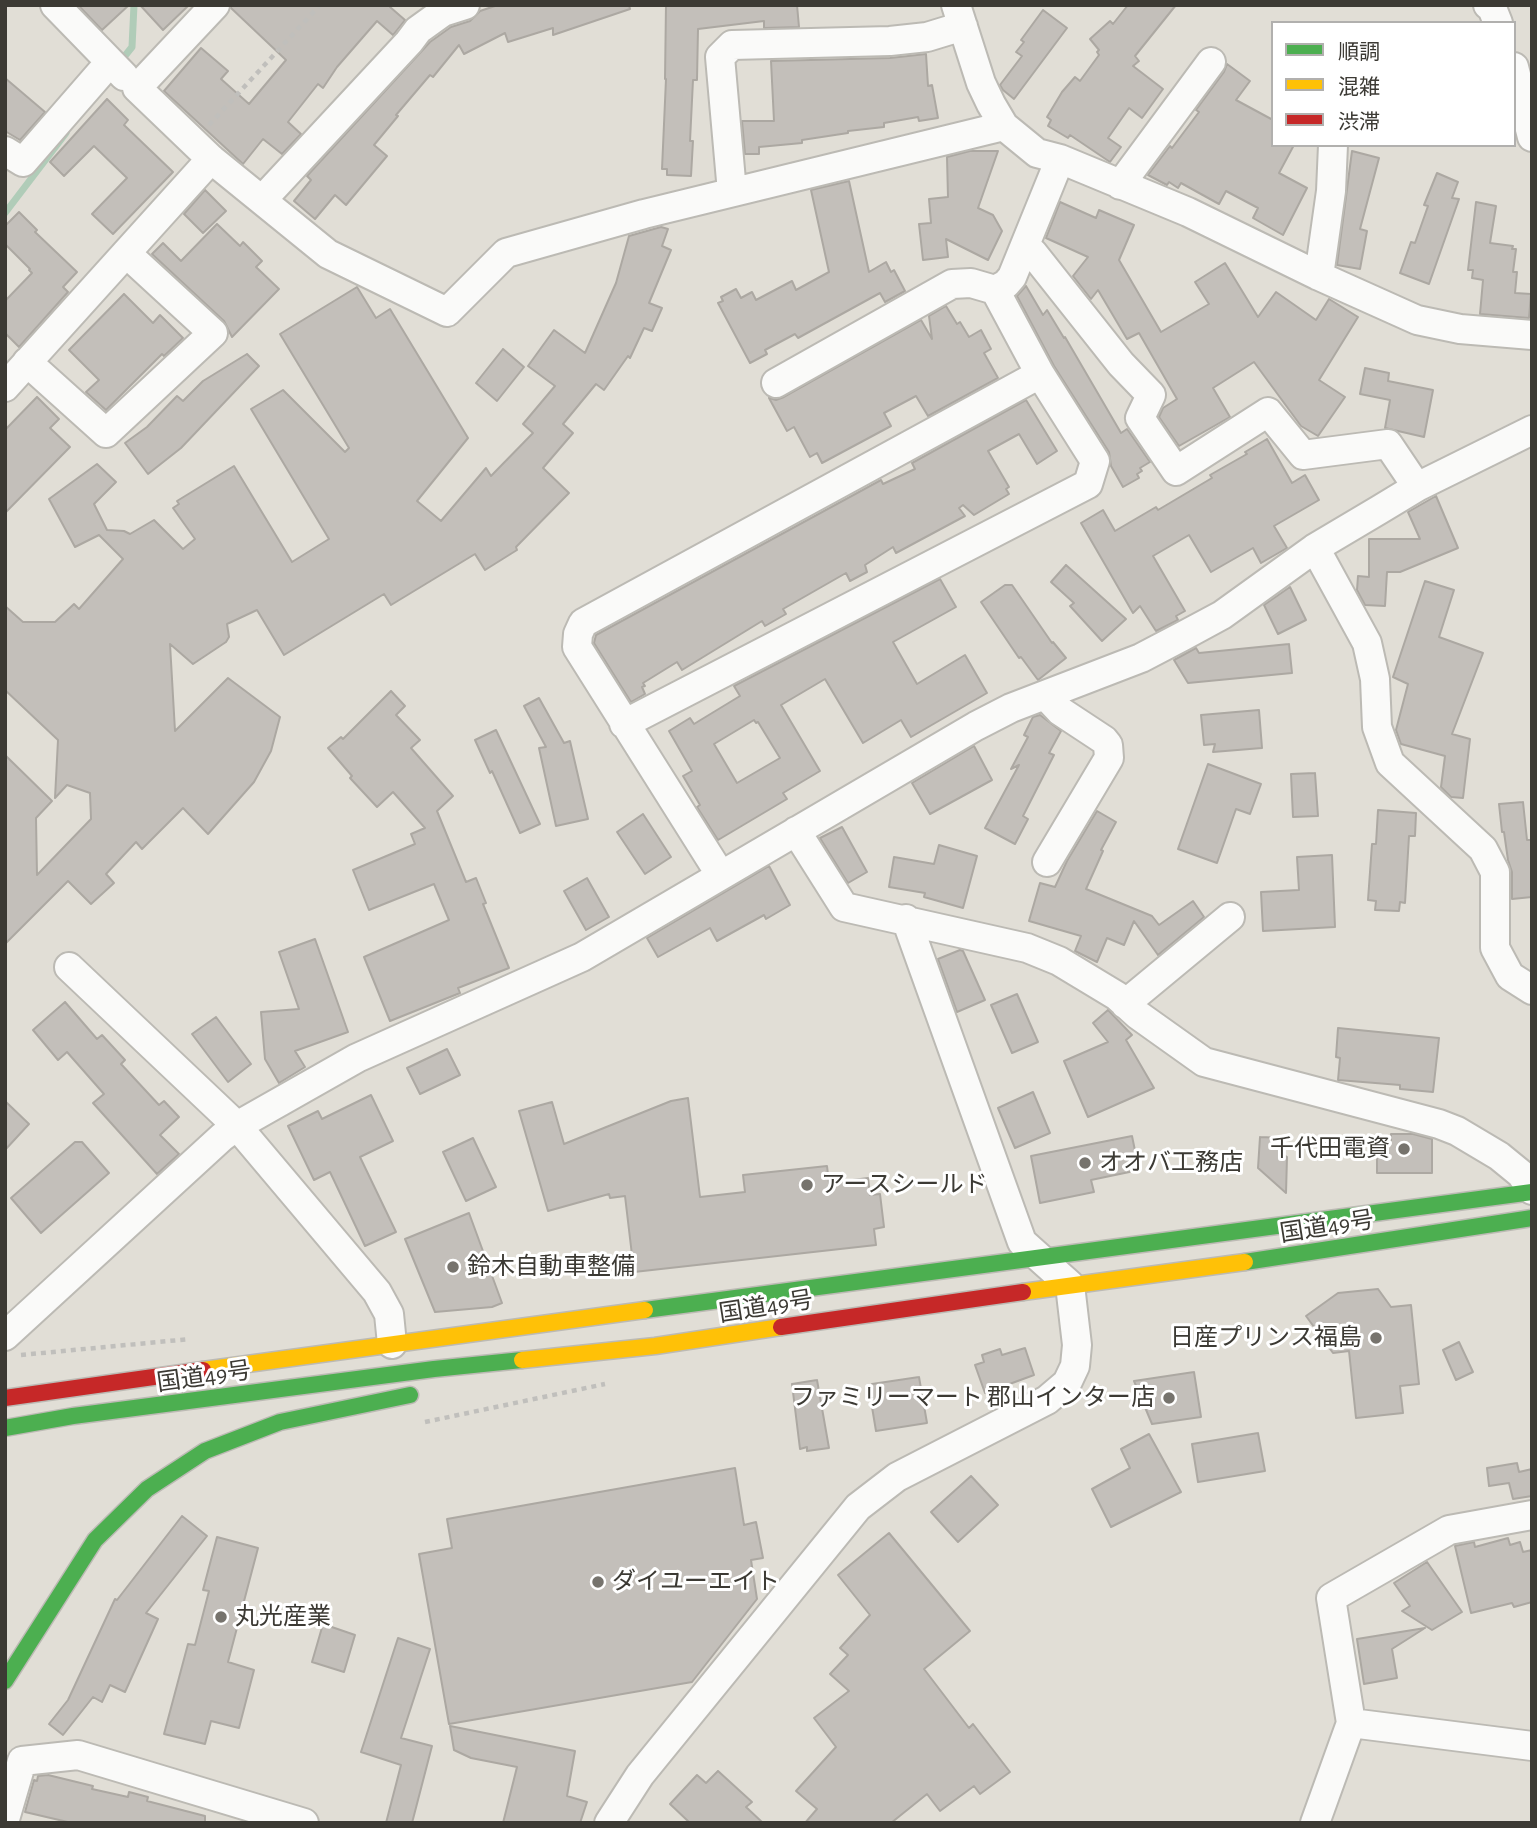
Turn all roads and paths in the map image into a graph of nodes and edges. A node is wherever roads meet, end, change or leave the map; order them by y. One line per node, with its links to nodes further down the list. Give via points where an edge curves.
1 (55, 5): 9 (street)
2 (215, 5): 11 (street)
3 (320, 5): 16 (path)
4 (465, 5): 21 (street, via 443,12 418,30)
5 (1488, 5): 7 (street)
6 (959, 16): 13 (street, via 981,83); 20 (street, via 927,37 732,45 724,50 720,57)
7 (1497, 21)
8 (1211, 61): 19 (street)
9 (110, 62): 11 (street); 17 (street, via 23,162)
10 (1516, 71): 12 (street)
11 (137, 88): 16 (street)
12 (1527, 92): 14 (street)
13 (1004, 126): 18 (street, via 1037,153); 20 (street)
14 (1532, 137)
15 (1333, 147): 24 (street)
16 (203, 150): 21 (street); 23 (street)
17 (5, 151)
18 (1060, 159): 19 (street); 22 (street)
19 (1120, 185): 24 (street, via 1188,212)
20 (732, 192): 21 (street, via 506,253 447,312 328,254)
21 (262, 200)
22 (1025, 247): 25 (street, via 1012,277); 32 (street, via 1151,395 1140,418 1176,471 1268,412 1303,455 1388,444)
23 (126, 253): 27 (street); 27 (street, via 213,333 106,433)
24 (1319, 276): 26 (street, via 1417,320)
25 (995, 290): 28 (street); 29 (street, via 971,283 952,284)
26 (1532, 335)
27 (27, 362): 30 (street)
28 (1040, 374): 35 (street, via 583,623 577,647); 35 (street, via 1095,461 1088,484)
29 (776, 383)
30 (5, 387)
31 (1532, 430): 32 (street)
32 (1417, 487): 33 (street)
33 (1315, 548): 34 (street, via 1222,615 1141,658); 42 (street, via 1367,643 1375,678 1377,727 1390,763 1483,849 1495,872 1495,948 1510,976)
34 (1045, 695): 36 (street, via 976,726); 37 (street, via 1060,711 1104,740 1109,758)
35 (624, 724): 38 (street)
36 (796, 831): 38 (street); 40 (street, via 844,907)
37 (1047, 862)
38 (720, 874): 44 (street, via 582,957 357,1058)
39 (1230, 917): 43 (street)
40 (906, 919): 43 (street, via 1027,948 1076,971); 47 (street, via 1022,1242)
41 (69, 967): 44 (street)
42 (1532, 990)
43 (1125, 1004): 45 (street, via 1204,1062 1457,1131 1499,1156 1521,1174)
44 (237, 1126): 50 (street, via 377,1292 389,1314); 51 (street)
45 (1532, 1191): 47 (highway, 国道49号)
46 (1532, 1218): 48 (highway, 国道49号, via 1312,1254)
47 (1039, 1259): 48 (street); 50 (highway, 国道49号)
48 (1070, 1285): 52 (highway, 国道49号); 65 (street, via 1077,1345 1068,1383 1047,1400 897,1477 858,1507 640,1775)
49 (203, 1338): 51 (path)
50 (392, 1344): 53 (highway); 56 (highway, 国道49号)
51 (12, 1346)
52 (656, 1346): 54 (highway); 57 (highway, 国道49号, via 434,1369)
53 (106, 1367)
54 (483, 1380)
55 (432, 1391): 59 (highway, via 280,1422 205,1451 147,1489 95,1540)
56 (5, 1398)
57 (5, 1428)
58 (1532, 1515): 60 (street, via 1449,1530 1331,1598)
59 (5, 1681)
60 (1351, 1723): 61 (street); 66 (street)
61 (1532, 1746)
62 (5, 1819): 63 (street, via 22,1761 78,1755)
63 (276, 1819): 64 (street)
64 (304, 1823)
65 (609, 1823)
66 (1315, 1823)

